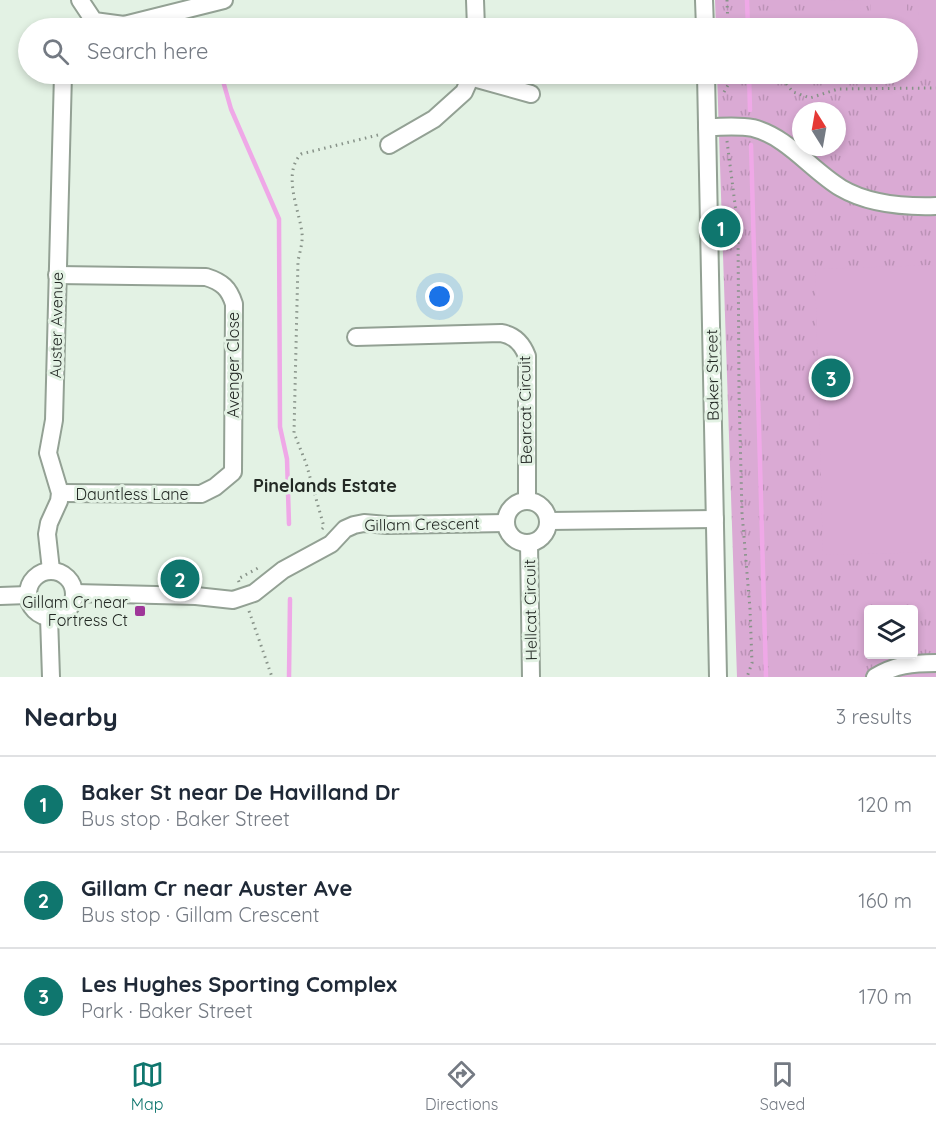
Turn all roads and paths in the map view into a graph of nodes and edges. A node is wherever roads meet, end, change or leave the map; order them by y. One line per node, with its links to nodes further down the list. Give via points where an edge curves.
1 (80, 0): 6 (street)
2 (224, 0): 7 (street)
3 (475, 0): 8 (street)
4 (705, 0): 9 (street)
5 (727, 0): 10 (path)
6 (88, 18)
7 (152, 18)
8 (476, 18)
9 (705, 18)
10 (728, 18)
11 (63, 84): 24 (street, Auster Avenue)
12 (467, 84): 22 (street, via 464,92 434,119)
13 (499, 84): 18 (street)
14 (706, 84): 20 (street, Baker Street)
15 (728, 84): 19 (path)
16 (786, 84): 17 (path, via 793,92 810,98 838,89)
17 (936, 87)
18 (531, 94)
19 (724, 99)
20 (707, 127): 21 (street); 29 (street, Baker Street)
21 (726, 127): 23 (street, via 752,128 770,135 824,177 859,196 904,205); 46 (path, via 738,228 742,513 752,663)
22 (389, 144): 32 (path, via 378,134 302,154 296,160 292,185 302,245 298,261 294,434 324,527)
23 (936, 206)
24 (57, 275): 26 (street, Avenger Close, via 206,277 220,282 230,293 234,304); 27 (street, Auster Avenue, via 54,420 48,453)
25 (356, 337): 28 (street, Bearcat Circuit, via 501,333 516,339 527,356)
26 (233, 472): 27 (street, Dauntless Lane, via 201,494)
27 (60, 493): 35 (street, via 47,534)
28 (527, 501): 30 (street, via 545,509); 31 (street, via 514,505)
29 (715, 519): 30 (street); 45 (street, Baker Street)
30 (549, 521): 33 (street, via 541,539)
31 (506, 523): 33 (street, via 511,536); 39 (street, Gillam Crescent, via 354,525 322,550)
32 (317, 536)
33 (529, 543): 44 (street, Hellcat Circuit)
34 (266, 563): 39 (path, via 238,579)
35 (51, 570): 36 (street, via 63,573); 37 (street, via 34,578)
36 (75, 593): 39 (street, via 233,600); 40 (street, via 70,608)
37 (28, 595): 38 (street); 40 (street, via 36,612)
38 (0, 596)
39 (244, 597): 43 (path)
40 (49, 617): 42 (street)
41 (936, 663): 47 (street, via 903,665)
42 (51, 677)
43 (273, 677)
44 (531, 677)
45 (718, 677)
46 (747, 677)
47 (874, 677)

